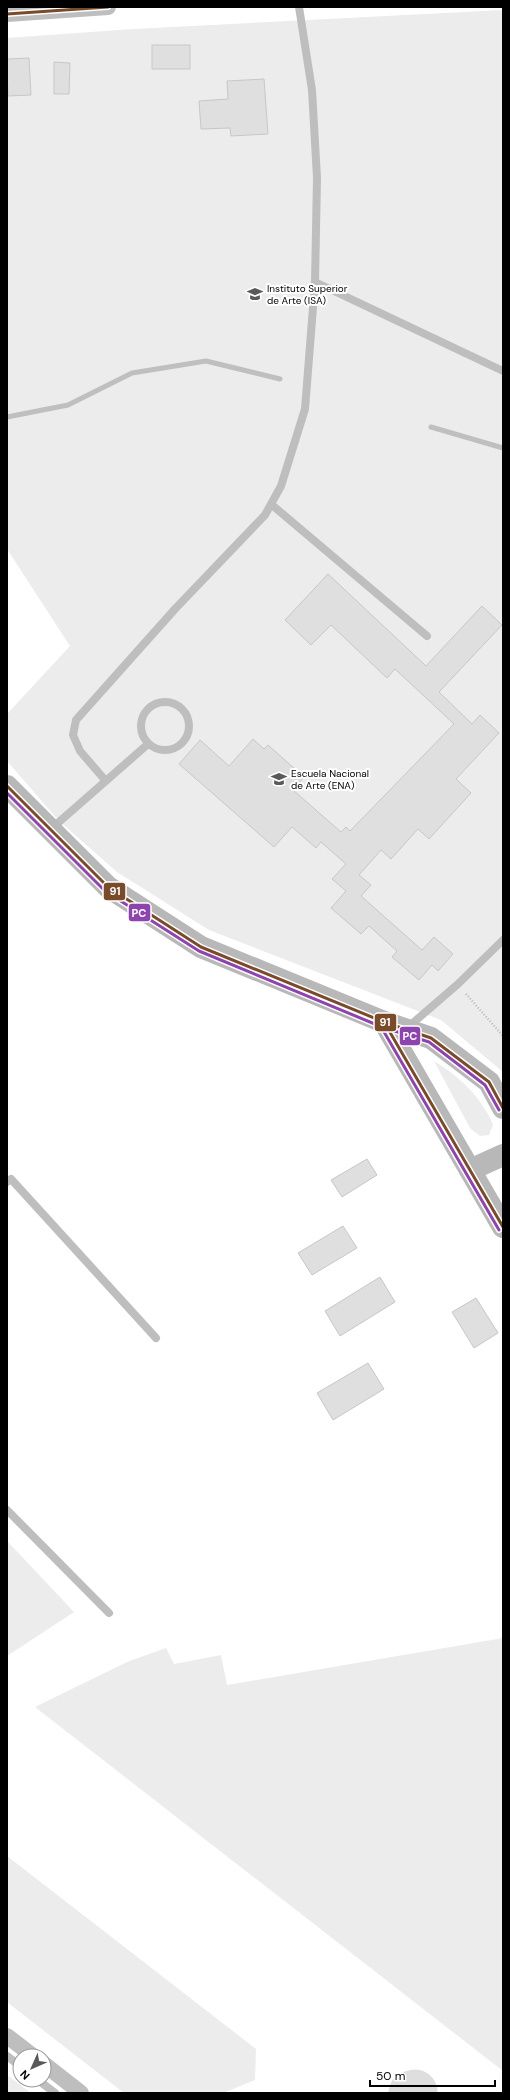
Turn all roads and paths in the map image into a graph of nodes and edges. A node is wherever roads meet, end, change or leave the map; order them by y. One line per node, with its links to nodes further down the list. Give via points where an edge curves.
1 (108, 7): 3 (street)
2 (299, 7): 4 (lane, via 312,90 317,178)
3 (7, 14)
4 (316, 282): 5 (lane); 6 (lane, via 305,408 281,486)
5 (503, 371)
6 (272, 505): 7 (lane); 9 (lane, via 175,608 76,720 73,735 78,746)
7 (427, 636)
8 (148, 744): 8 (lane, via 169,751 183,744 190,723 176,704 167,702 155,705 145,712 141,728); 9 (lane)
9 (105, 780): 11 (lane)
10 (9, 793): 11 (main road)
11 (50, 830): 14 (main road, via 108,887 201,947)
12 (503, 940): 13 (lane)
13 (458, 984): 15 (lane); 16 (path)
14 (384, 1022): 15 (main road); 19 (main road)
15 (405, 1029): 17 (main road, via 431,1038 489,1082)
16 (503, 1036)
17 (503, 1108)
18 (503, 1154): 19 (main road)
19 (470, 1170): 21 (main road)
20 (7, 1182): 22 (lane, via 11,1178)
21 (503, 1227)
22 (156, 1338)
23 (7, 1510): 24 (lane)
24 (110, 1613)
25 (7, 2036): 26 (street)
26 (23, 2048)
27 (52, 2070): 28 (street)
28 (81, 2093)

